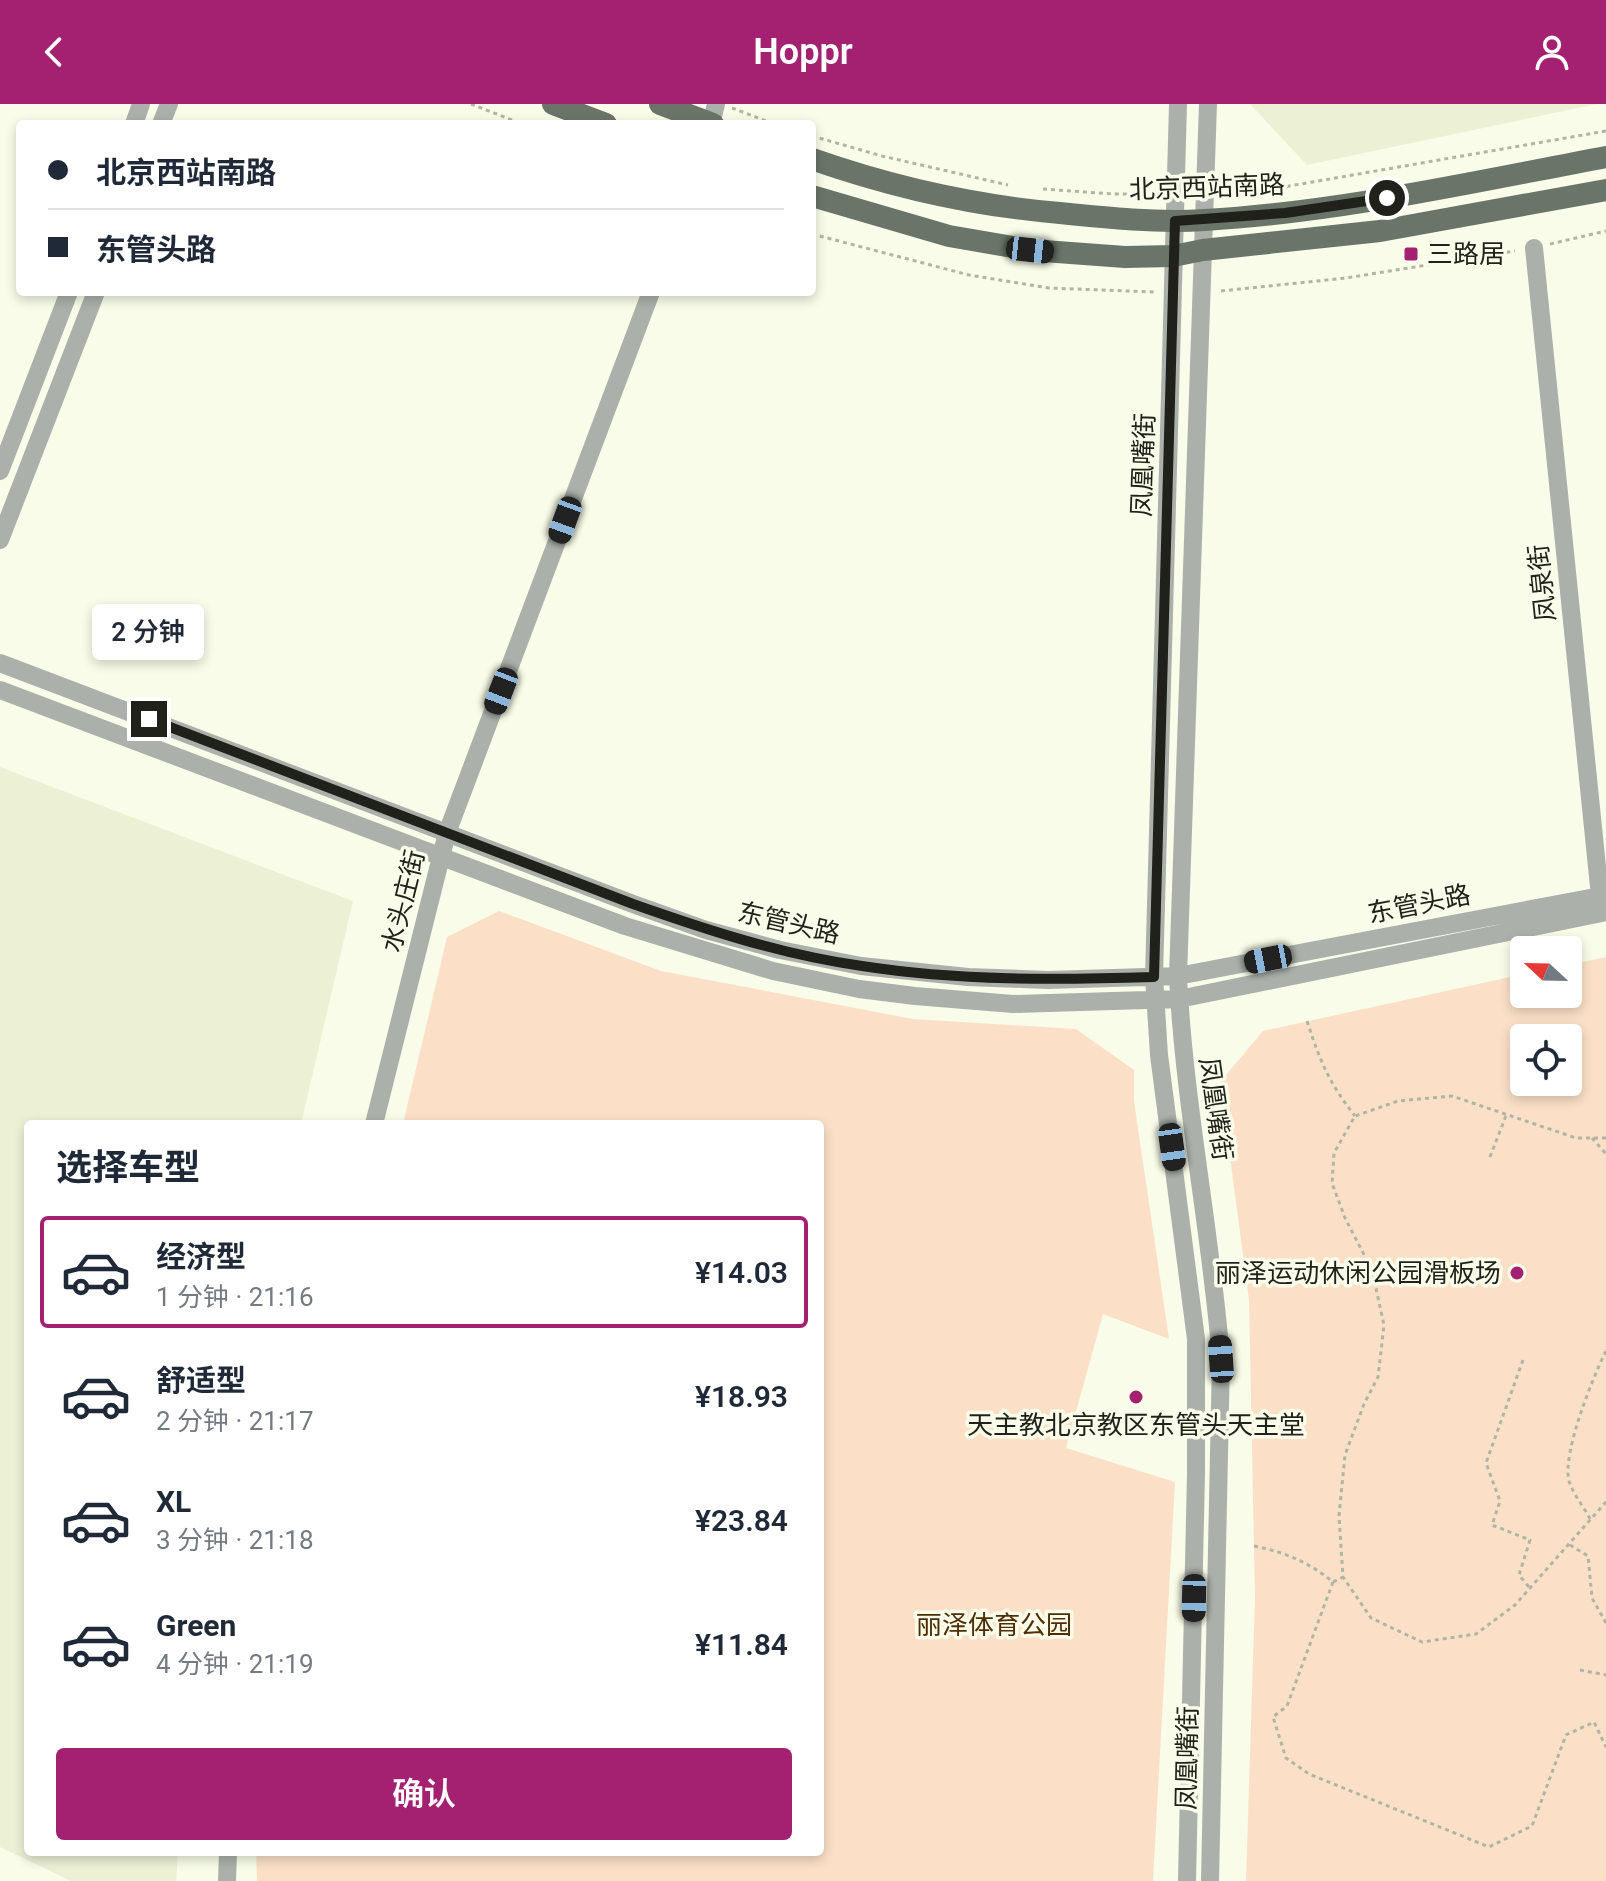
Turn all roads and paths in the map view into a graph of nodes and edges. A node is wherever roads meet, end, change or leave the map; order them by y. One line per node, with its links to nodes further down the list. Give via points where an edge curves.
1 (471, 104): 7 (path)
2 (553, 104): 8 (main road)
3 (660, 104): 9 (main road)
4 (723, 104): 10 (path)
5 (1178, 104): 16 (street, 凤凰嘴街)
6 (1208, 104): 15 (street, 凤凰嘴街)
7 (512, 120)
8 (595, 120)
9 (702, 120)
10 (764, 120)
11 (1606, 157): 15 (main road, 北京西站南路, via 1336,207)
12 (816, 160): 16 (main road, 北京西站南路, via 960,199 1032,211)
13 (1606, 190): 18 (main road, via 1380,231)
14 (816, 197): 19 (main road, via 990,244 1073,254)
15 (1204, 220): 16 (main road, 北京西站南路); 18 (street, 凤凰嘴街)
16 (1175, 221): 19 (street, 凤凰嘴街)
17 (1534, 248): 29 (street, 凤泉街)
18 (1203, 250): 19 (main road); 30 (street, 凤凰嘴街)
19 (1173, 256): 31 (street, 凤凰嘴街)
20 (67, 296): 23 (street)
21 (94, 296): 24 (street)
22 (649, 296): 27 (street, 水头庄街)
23 (0, 471)
24 (0, 540)
25 (0, 663): 27 (street, 东管头路)
26 (0, 690): 28 (street, 东管头路)
27 (447, 833): 28 (street, 水头庄街); 31 (street, 东管头路, via 706,930 780,950 861,966 968,977)
28 (440, 857): 33 (street, 东管头路, via 701,950 859,989 1013,1004); 37 (street, 水头庄街)
29 (1604, 904): 30 (street, 东管头路); 32 (street, 东管头路)
30 (1178, 976): 31 (street, 东管头路); 32 (street, 凤凰嘴街)
31 (1154, 977): 33 (street, 凤凰嘴街)
32 (1179, 999): 33 (street, 东管头路); 58 (street, 凤凰嘴街, via 1221,1359)
33 (1155, 1001): 57 (street, 凤凰嘴街, via 1196,1339)
34 (1307, 1021): 36 (path, via 1333,1089)
35 (1507, 1113): 36 (path, via 1452,1096 1398,1101); 38 (path, via 1576,1138); 41 (path)
36 (1355, 1116): 48 (path, via 1334,1153 1332,1183 1372,1270 1384,1325 1378,1377 1345,1455 1339,1516)
37 (375, 1120)
38 (1592, 1138): 39 (path); 40 (path)
39 (1606, 1138)
40 (1606, 1154)
41 (1490, 1157)
42 (1606, 1351): 45 (path, via 1589,1387 1571,1457 1569,1480)
43 (1523, 1360): 50 (path, via 1486,1463 1500,1501 1492,1525 1530,1540 1519,1575)
44 (1606, 1502): 45 (path)
45 (1591, 1520): 46 (path)
46 (1570, 1545): 50 (path); 51 (path, via 1588,1556 1592,1598)
47 (1254, 1546): 49 (path, via 1285,1552)
48 (1343, 1577): 49 (path); 50 (path, via 1371,1618 1422,1642 1476,1634)
49 (1333, 1582): 54 (path, via 1287,1706 1273,1717 1286,1758 1309,1774 1489,1847 1532,1826 1566,1735 1594,1722)
50 (1530, 1589)
51 (1606, 1623)
52 (1580, 1670): 53 (path)
53 (1606, 1675)
54 (1606, 1747)
55 (228, 1856): 56 (street)
56 (227, 1881)
57 (1187, 1881)
58 (1210, 1881)

